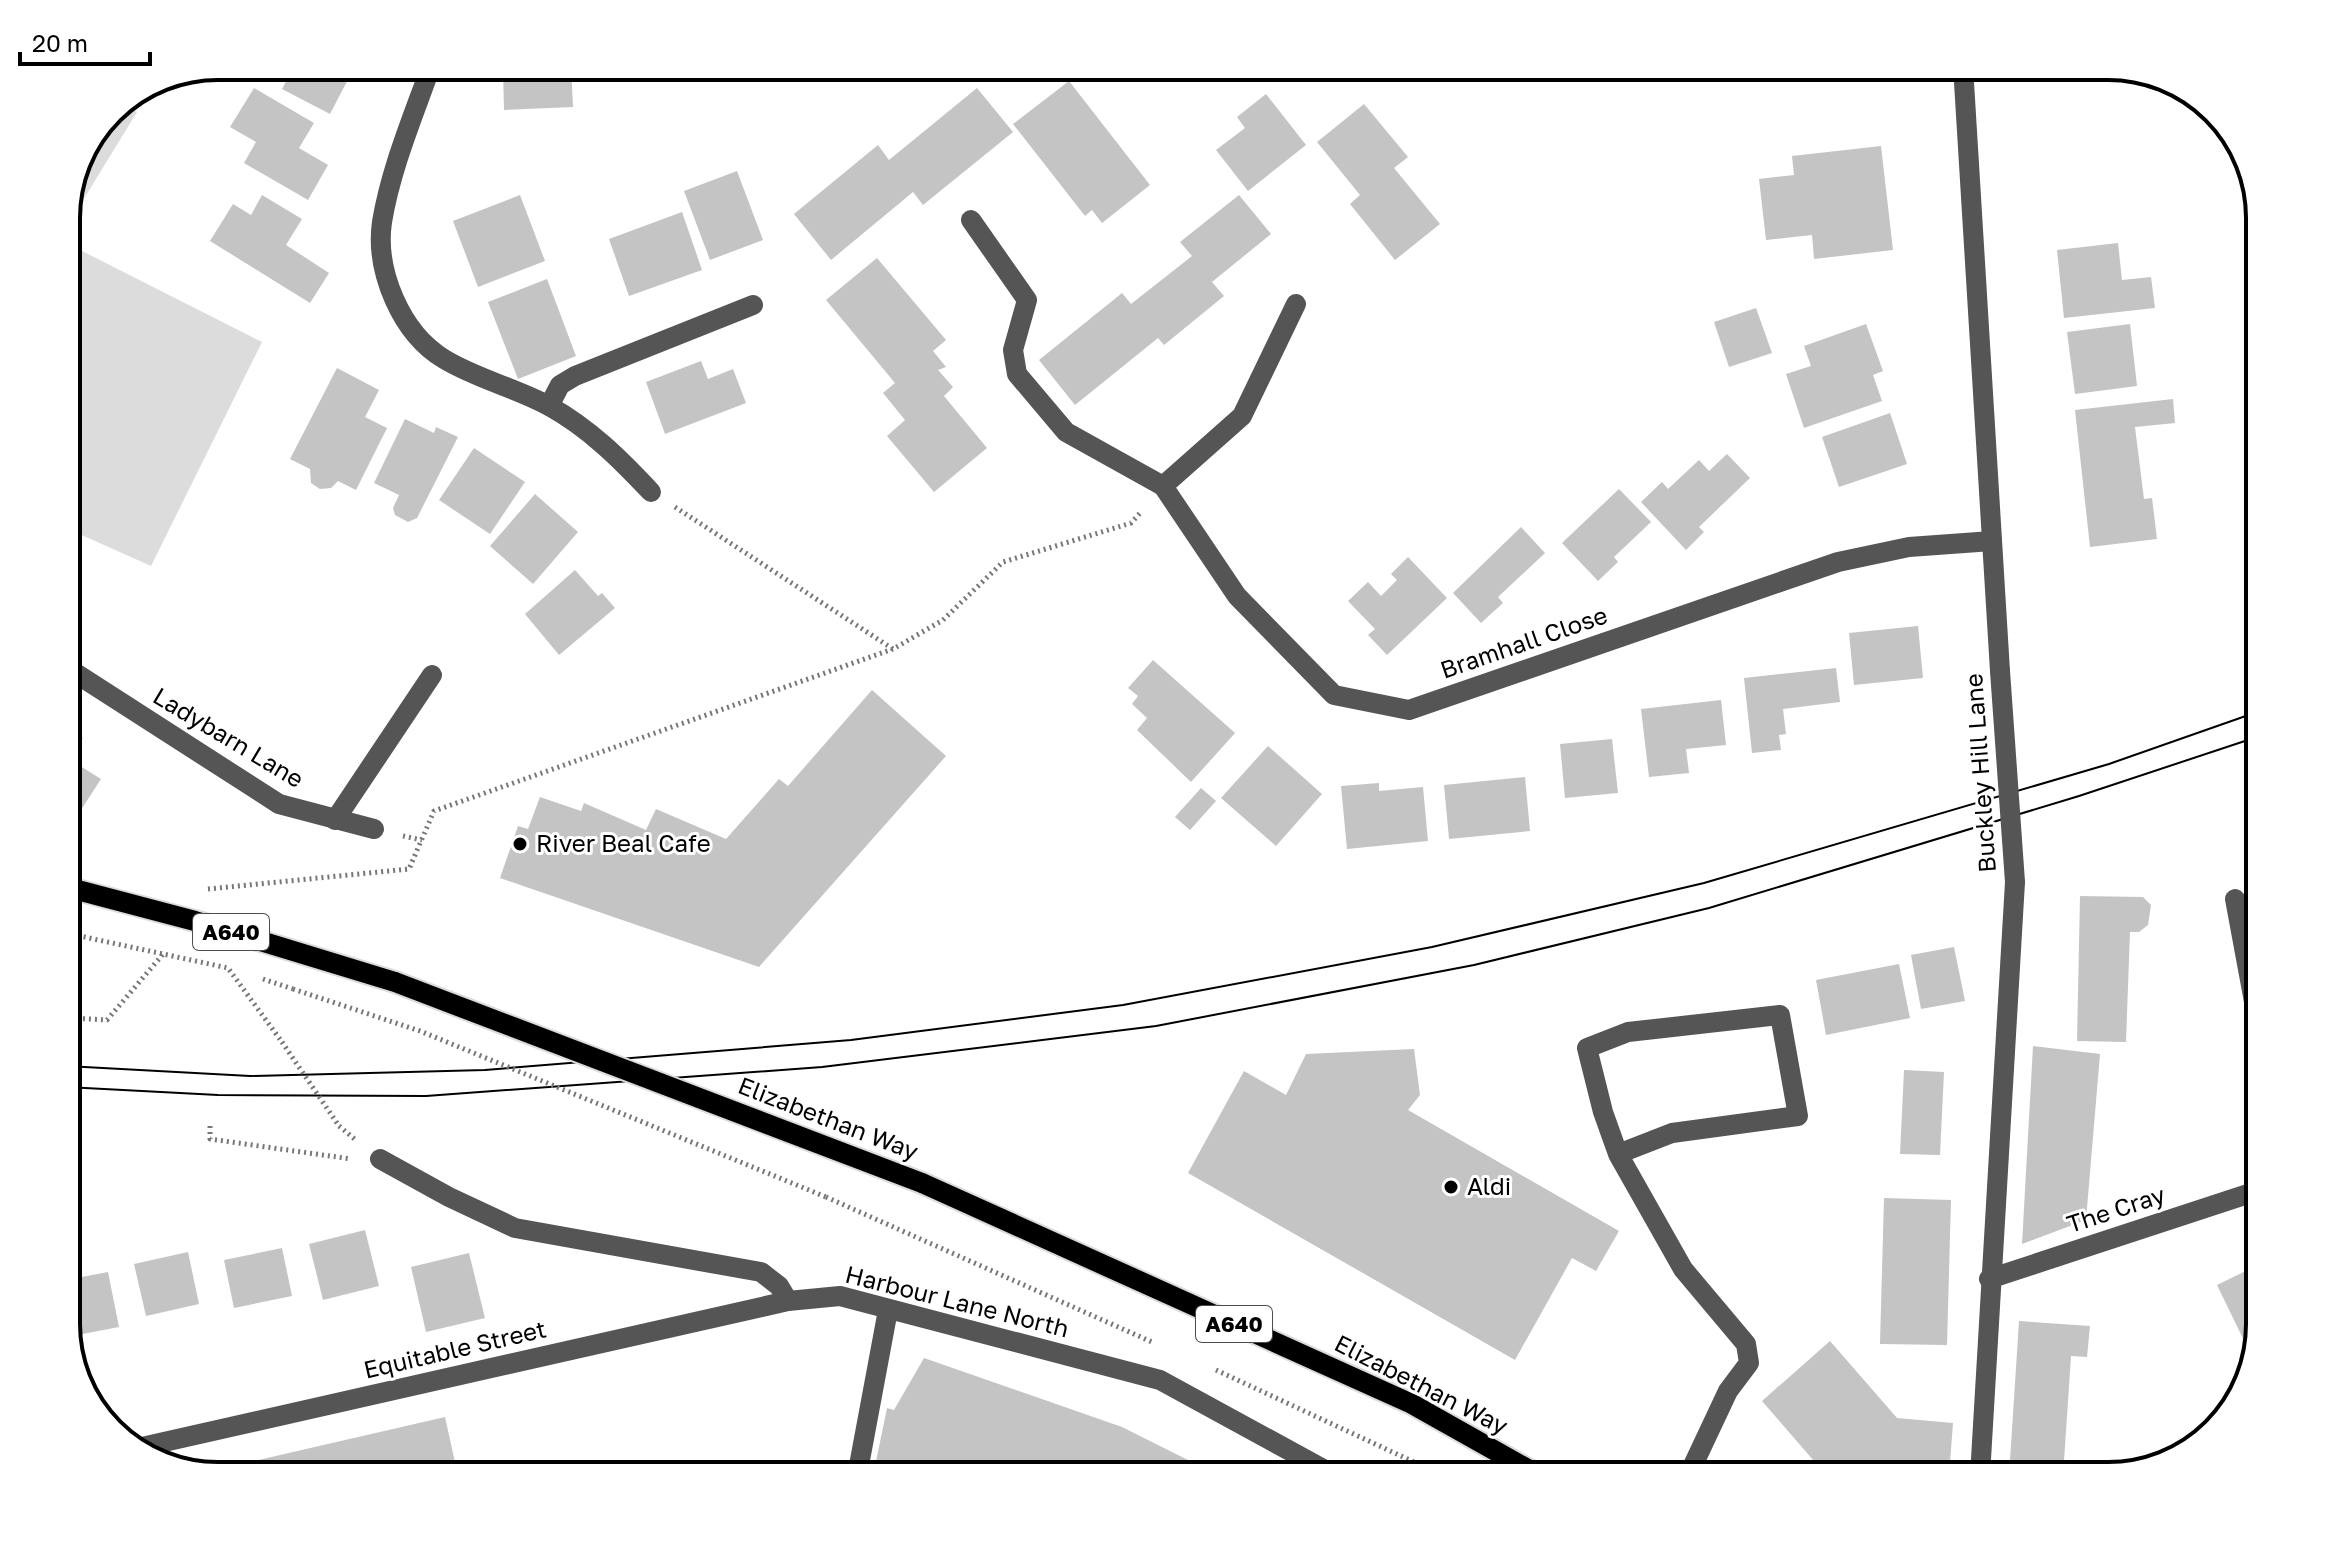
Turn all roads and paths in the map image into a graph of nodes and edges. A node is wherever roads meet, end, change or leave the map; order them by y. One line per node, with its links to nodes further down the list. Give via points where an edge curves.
1 (426, 80): 6 (street, via 391,178 382,226 391,294 406,322 441,358)
2 (1964, 80): 9 (street, Buckley Hill Lane)
3 (971, 220): 7 (street, Bramhall Close, via 1027,300 1013,350 1017,374 1066,432)
4 (1296, 304): 7 (street, via 1242,416)
5 (753, 305): 6 (street, via 575,376 560,385)
6 (549, 406): 8 (street, via 608,447)
7 (1163, 486): 9 (street, Bramhall Close, via 1237,596 1334,695 1409,710 1838,562 1909,547); 10 (path, via 1131,523 1003,562 943,620)
8 (651, 492): 10 (path)
9 (1992, 541): 29 (street, Buckley Hill Lane, bridge, via 2015,882)
10 (893, 649): 15 (path, via 434,811 409,869)
11 (432, 675): 13 (street)
12 (80, 676): 13 (street, Ladybarn Lane, via 279,804)
13 (335, 820): 14 (street, Ladybarn Lane)
14 (374, 829)
15 (208, 889)
16 (80, 891): 38 (main road, Elizabethan Way / A640, bridge, via 395,982 922,1183 1412,1404)
17 (2235, 899): 20 (street)
18 (80, 936): 19 (path)
19 (164, 953): 22 (path, via 107,1020); 24 (path, bridge, via 228,968)
20 (2246, 958)
21 (293, 989): 32 (path, bridge, via 420,1031 826,1197)
22 (80, 1018)
23 (210, 1126): 26 (path, via 210,1139)
24 (339, 1126)
25 (1618, 1154): 25 (street, via 1587,1048 1628,1032 1780,1015 1798,1116 1672,1133); 39 (street, via 1683,1269 1746,1344 1749,1363 1728,1391)
26 (351, 1159)
27 (380, 1159): 30 (street, via 515,1228 761,1272)
28 (2246, 1195): 29 (street, The Cray)
29 (1989, 1279): 40 (street, Buckley Hill Lane)
30 (788, 1301): 31 (street, Harbour Lane North, via 840,1296); 34 (street, Equitable Street)
31 (888, 1310): 35 (street); 36 (street, Harbour Lane North, via 1160,1380)
32 (1160, 1345)
33 (1204, 1365): 37 (path)
34 (151, 1445)
35 (860, 1462)
36 (1310, 1462)
37 (1414, 1462)
38 (1515, 1462)
39 (1695, 1462)
40 (1981, 1462)

